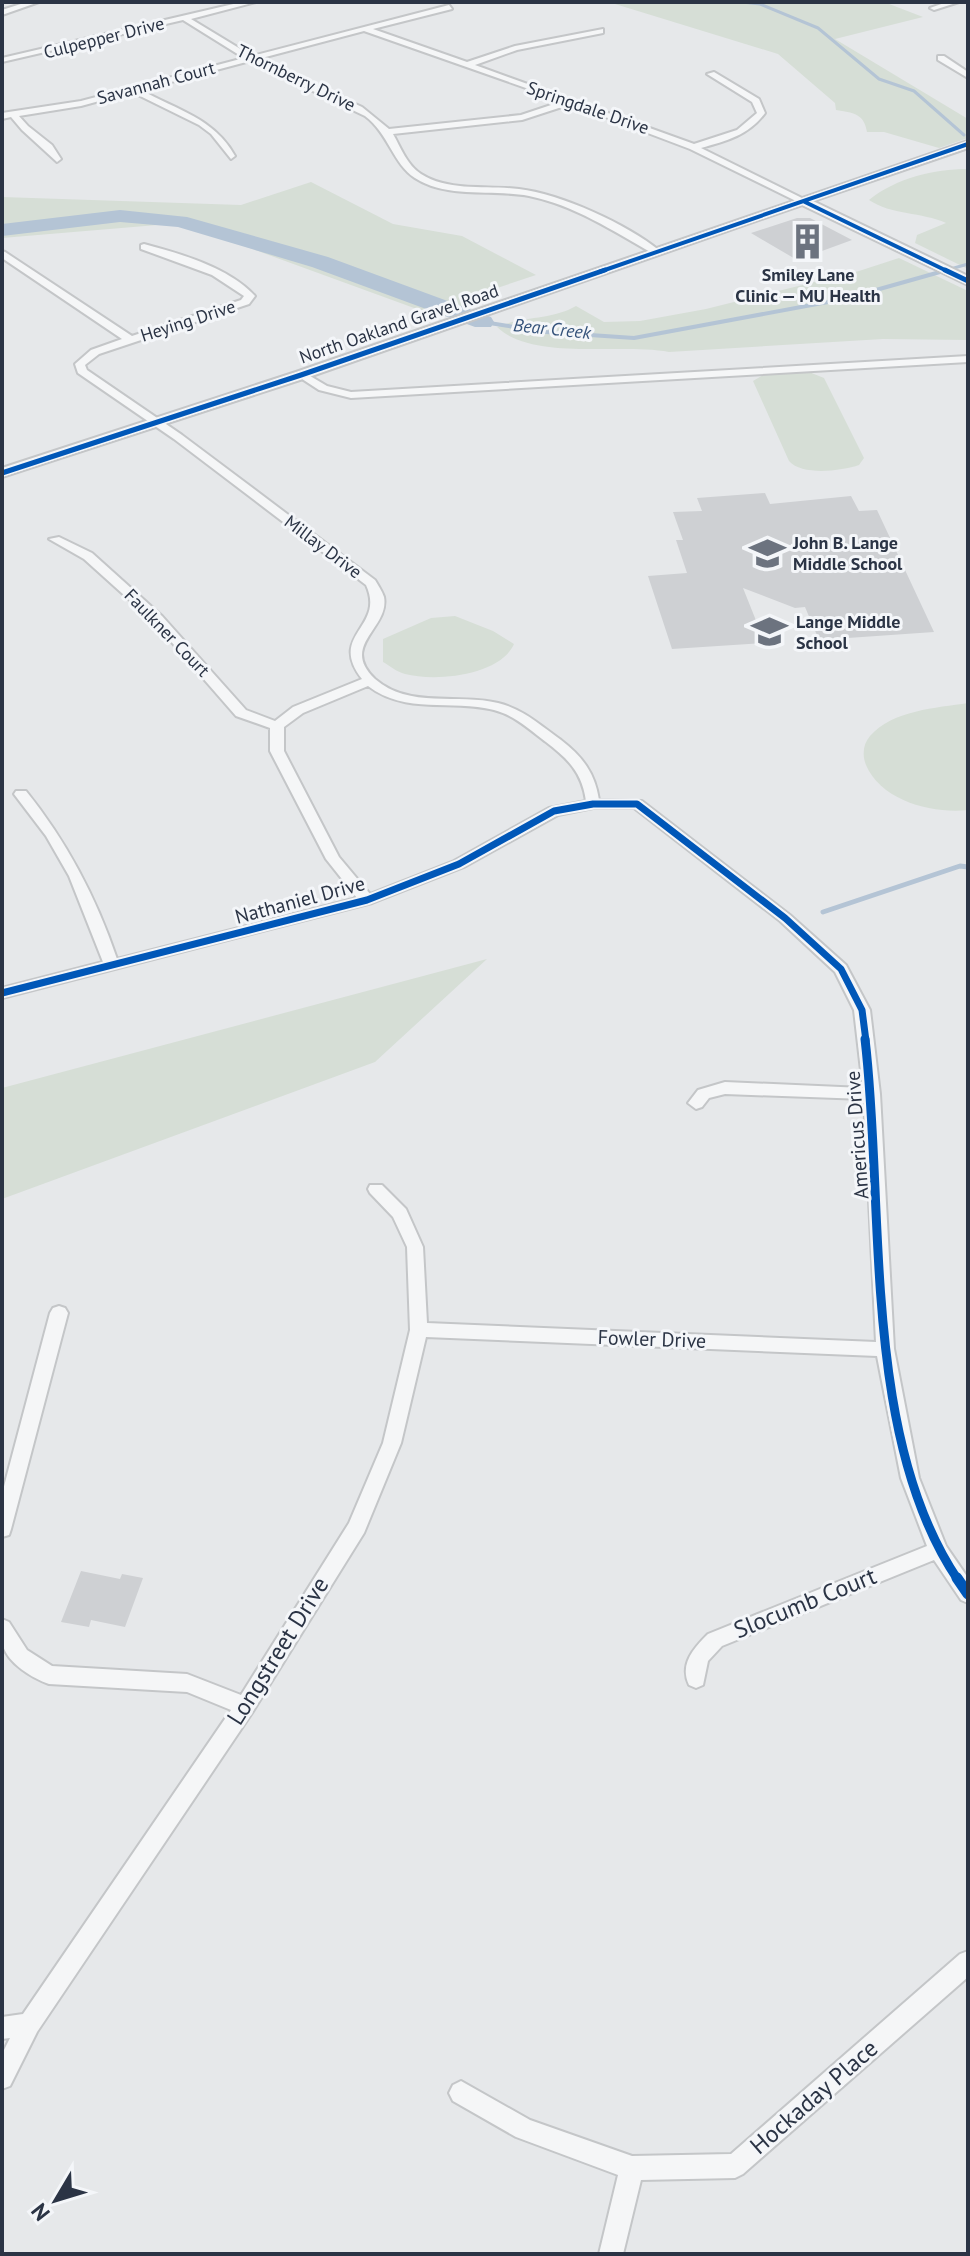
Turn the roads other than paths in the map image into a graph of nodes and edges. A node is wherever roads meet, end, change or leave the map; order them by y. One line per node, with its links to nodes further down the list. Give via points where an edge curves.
1 (35, 2): 6 (street)
2 (252, 2): 7 (street, Culpepper Drive)
3 (955, 4): 5 (street)
4 (449, 7): 8 (street, Savannah Court)
5 (934, 8)
6 (2, 13)
7 (184, 18): 10 (street, Thornberry Drive); 12 (street, Culpepper Drive)
8 (365, 29): 10 (street, Savannah Court); 13 (street, Springdale Drive)
9 (600, 31): 13 (street, via 515,48)
10 (251, 58): 16 (street, Savannah Court); 20 (street, Thornberry Drive, via 361,110)
11 (941, 58): 15 (street)
12 (2, 60)
13 (467, 65): 17 (street, Springdale Drive)
14 (711, 74): 22 (street, via 749,95 761,113 740,133)
15 (968, 76)
16 (133, 89): 19 (street, Savannah Court); 23 (street, via 211,130)
17 (569, 102): 20 (street, via 522,117); 22 (street, Springdale Drive)
18 (2, 116): 19 (street, Savannah Court)
19 (15, 116): 24 (street)
20 (389, 132): 27 (street, Thornberry Drive, via 400,160 424,180 549,198)
21 (968, 144): 25 (street, North Oakland Gravel Road)
22 (693, 147): 25 (street, Springdale Drive)
23 (231, 156)
24 (57, 159)
25 (805, 202): 27 (street, North Oakland Gravel Road); 29 (street)
26 (144, 247): 30 (street, Heying Drive, via 250,296)
27 (655, 251): 32 (street, North Oakland Gravel Road)
28 (2, 254): 30 (street)
29 (968, 281)
30 (130, 340): 33 (street, Heying Drive, via 84,358 82,371)
31 (968, 359): 32 (street, via 351,395)
32 (301, 375): 33 (street, North Oakland Gravel Road)
33 (154, 421): 34 (street, North Oakland Gravel Road); 36 (street, Millay Drive, via 371,583 379,606 357,640 355,653)
34 (2, 473)
35 (55, 539): 37 (street, Faulkner Court, via 88,556 158,619 241,713)
36 (369, 681): 37 (street, via 298,710); 39 (street, via 416,701 479,703 511,711 577,760 590,780)
37 (277, 726): 40 (street, via 277,751 333,859)
38 (21, 794): 41 (street, via 62,847 81,882)
39 (593, 804): 40 (street, Nathaniel Drive, via 554,811 459,864); 43 (street, Americus Drive, via 637,804 785,918 841,969 862,1010)
40 (367, 900): 41 (street, Nathaniel Drive)
41 (112, 966): 42 (street, Nathaniel Drive)
42 (2, 993)
43 (872, 1094): 44 (street, via 725,1088 704,1094); 48 (street, Americus Drive)
44 (696, 1103)
45 (376, 1189): 47 (street, Longstreet Drive, via 400,1213 415,1247)
46 (59, 1313): 49 (street)
47 (419, 1330): 48 (street, Fowler Drive); 54 (street, Longstreet Drive, via 392,1443 357,1527)
48 (885, 1349): 50 (street, Americus Drive, via 910,1478)
49 (2, 1529)
50 (938, 1550): 51 (street, Americus Drive); 53 (street, Slocumb Court, via 715,1640 698,1657)
51 (968, 1594)
52 (2, 1628): 54 (street, via 20,1656 49,1675 187,1683)
53 (696, 1679)
54 (245, 1706): 56 (street, Longstreet Drive)
55 (968, 1962): 60 (street, Hockaday Place, via 735,2166)
56 (29, 2024): 57 (street); 58 (street, Longstreet Drive)
57 (2, 2028)
58 (2, 2078)
59 (461, 2093): 60 (street, Hockaday Place, via 524,2129)
60 (632, 2168): 61 (street)
61 (611, 2254)

